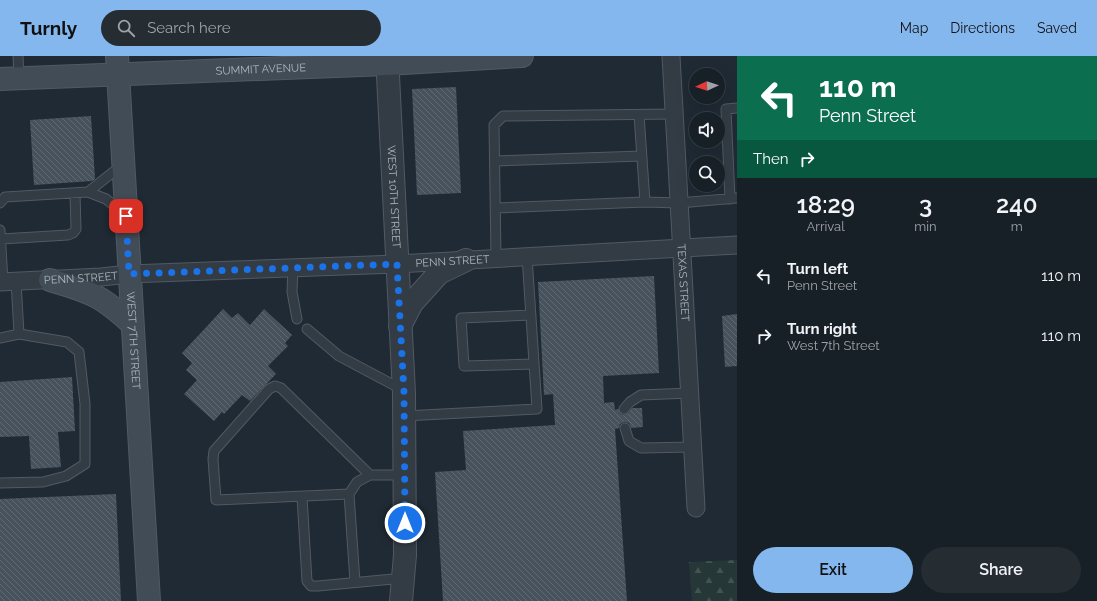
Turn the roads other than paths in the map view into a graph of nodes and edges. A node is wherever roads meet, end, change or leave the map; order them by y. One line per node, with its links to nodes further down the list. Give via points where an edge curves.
1 (18, 56): 7 (lane)
2 (522, 56): 4 (main road, SUMMIT AVENUE)
3 (671, 56): 10 (street, TEXAS STREET)
4 (387, 60): 5 (main road, SUMMIT AVENUE); 29 (street, WEST 10TH STREET)
5 (321, 61): 6 (main road, SUMMIT AVENUE, via 217,66)
6 (117, 65): 7 (main road, SUMMIT AVENUE); 14 (main road, WEST 7TH STREET)
7 (9, 79)
8 (737, 108): 11 (lane, via 726,109)
9 (639, 114): 10 (lane); 12 (lane); 13 (lane, via 503,116 494,125)
10 (674, 114): 20 (street, TEXAS STREET)
11 (733, 154): 17 (lane)
12 (642, 156): 13 (lane); 18 (lane)
13 (495, 162): 21 (lane)
14 (123, 164): 16 (lane); 22 (main road, WEST 7TH STREET)
15 (75, 192): 16 (lane); 19 (lane, via 5,197); 23 (lane, via 76,229 73,233)
16 (88, 192): 22 (lane, via 106,199)
17 (734, 199): 20 (lane)
18 (646, 202): 20 (lane); 21 (lane)
19 (0, 203)
20 (679, 203): 25 (street, TEXAS STREET)
21 (496, 208): 27 (lane)
22 (126, 216): 31 (main road, WEST 7TH STREET)
23 (0, 234): 33 (lane)
24 (737, 245): 25 (street, PENN STREET)
25 (682, 247): 26 (street, PENN STREET); 43 (street, TEXAS STREET)
26 (527, 256): 27 (street, PENN STREET); 34 (lane)
27 (496, 258): 28 (street, PENN STREET)
28 (466, 260): 29 (street, PENN STREET); 37 (street, via 439,273 412,303)
29 (397, 264): 30 (street, PENN STREET); 37 (street, WEST 10TH STREET)
30 (293, 267): 31 (street, PENN STREET); 35 (lane, via 292,292)
31 (129, 274): 32 (street, PENN STREET); 36 (main road, WEST 7TH STREET)
32 (50, 280): 33 (street, PENN STREET); 36 (main road, via 98,298)
33 (6, 282): 39 (lane)
34 (531, 315): 41 (lane); 41 (lane, via 461,318 464,366)
35 (297, 319)
36 (132, 324): 56 (main road, WEST 7TH STREET)
37 (400, 327): 42 (street, WEST 10TH STREET)
38 (307, 329): 42 (lane, via 340,356)
39 (20, 334): 40 (lane); 50 (lane, via 66,342 79,352 85,404 85,464 66,476 42,482)
40 (0, 338)
41 (534, 364): 45 (lane, via 537,409)
42 (404, 391): 45 (street, WEST 10TH STREET)
43 (690, 393): 44 (lane, via 641,395); 47 (street, TEXAS STREET)
44 (624, 409)
45 (404, 416): 49 (street, WEST 10TH STREET)
46 (625, 428): 47 (lane, via 629,441 641,448)
47 (693, 447): 53 (street, TEXAS STREET)
48 (370, 475): 49 (lane); 51 (lane, via 357,482); 52 (lane, via 281,388 275,386 269,389 214,451 216,500)
49 (405, 475): 54 (street, WEST 10TH STREET)
50 (0, 483)
51 (349, 494): 52 (lane); 55 (lane)
52 (302, 497): 55 (lane, via 307,581 311,586)
53 (696, 508)
54 (404, 578): 55 (lane); 57 (street, WEST 10TH STREET)
55 (355, 582)
56 (149, 601)
57 (401, 601)

